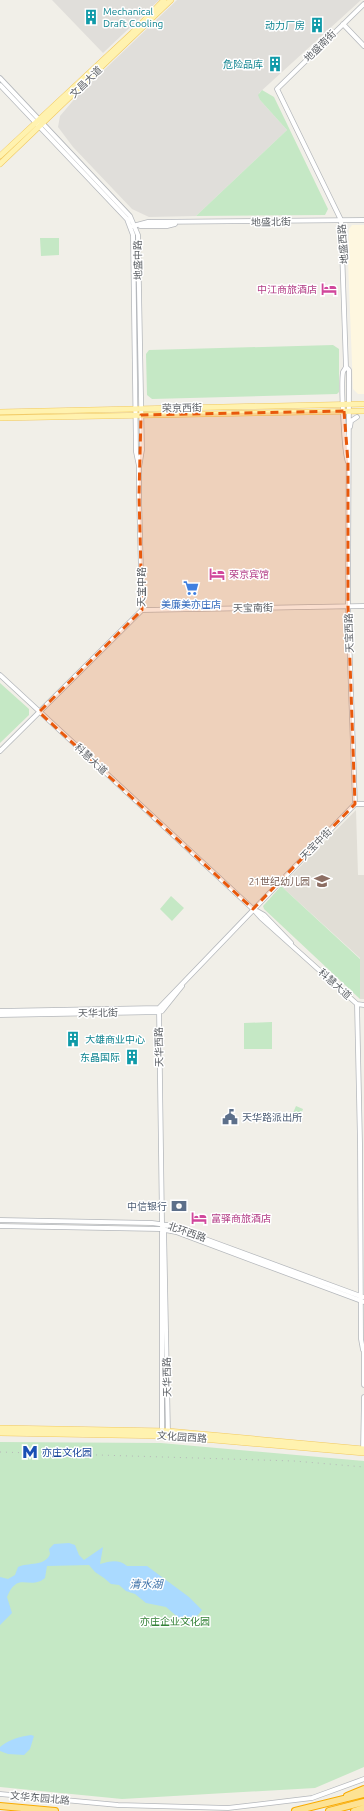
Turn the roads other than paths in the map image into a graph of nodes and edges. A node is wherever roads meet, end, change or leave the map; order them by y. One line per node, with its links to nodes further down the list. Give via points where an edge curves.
1 (164, 0): 9 (main road, 文昌大道)
2 (171, 0): 9 (main road, 文昌大道)
3 (364, 4): 4 (street, 地盛南街)
4 (343, 24): 5 (street); 8 (street, 地盛南街)
5 (364, 46)
6 (0, 78): 9 (street)
7 (0, 85): 9 (street)
8 (277, 89): 12 (street, 地盛西路)
9 (39, 123): 10 (main road, 文昌大道); 11 (main road, 文昌大道); 14 (street, 地盛中路)
10 (0, 156)
11 (0, 164)
12 (341, 220): 13 (street, 地盛北街); 14 (street, 地盛北街); 16 (street, 地盛西路, via 346,367 349,370)
13 (364, 220)
14 (132, 226): 17 (street, 地盛中路, via 138,235)
15 (364, 404): 16 (main road, 荣京西街)
16 (346, 405): 17 (main road, 荣京西街); 18 (street, 地盛西路)
17 (138, 409): 20 (main road, 荣京西街); 21 (street, 地盛中路)
18 (346, 411): 19 (main road, 荣京西街); 21 (main road, 荣京西街); 24 (street, 天宝西路); 25 (street, 天宝西路, via 344,444)
19 (364, 411)
20 (0, 412)
21 (138, 415): 23 (main road, 荣京西街); 28 (street, 天宝中路, via 136,452 139,468)
22 (358, 417): 24 (street, via 351,421)
23 (0, 418)
24 (349, 439): 25 (street, 天宝西路)
25 (348, 462): 26 (street, 天宝西路)
26 (348, 606): 27 (street, 天宝南街); 28 (street, 天宝南街); 32 (street, 天宝西路)
27 (364, 606)
28 (142, 610): 30 (street, 天宝中路)
29 (0, 675): 30 (street, 科慧大道)
30 (39, 712): 31 (street); 34 (street, 科慧大道)
31 (0, 750)
32 (355, 804): 33 (street); 34 (street, 天宝中街)
33 (364, 804)
34 (253, 909): 35 (street, 科慧大道); 37 (street)
35 (357, 1004): 36 (street); 40 (street, 科慧大道)
36 (364, 1005)
37 (159, 1010): 38 (street, 天华北街); 39 (street, 天华北街); 42 (street, 天华西路)
38 (0, 1011)
39 (0, 1014)
40 (362, 1143): 45 (street, 科慧大道)
41 (0, 1220): 42 (street, 北环西路)
42 (162, 1224): 44 (street, 天华西路); 45 (street, 北环西路)
43 (0, 1226): 44 (street, 北环西路)
44 (163, 1230): 45 (street, 北环西路, via 176,1232); 51 (street, 天华西路); 52 (street, 天华西路)
45 (363, 1299): 46 (street, 科慧大道, via 361,1339)
46 (364, 1348): 47 (street, 科慧大道)
47 (364, 1385)
48 (364, 1397): 53 (street)
49 (0, 1428): 51 (main road, 文化园西路)
50 (0, 1433): 51 (main road, 文化园西路)
51 (162, 1433): 52 (main road, 文化园西路)
52 (168, 1433): 53 (main road, 文化园西路)
53 (364, 1451)
54 (364, 1779): 62 (street, 文华东园北路, via 312,1798 228,1808)
55 (364, 1789): 60 (highway)
56 (0, 1794): 62 (street, 文华东园北路)
57 (364, 1794): 60 (highway)
58 (364, 1802): 65 (highway)
59 (0, 1806): 63 (highway)
60 (323, 1806): 64 (highway)
61 (364, 1808): 66 (highway)
62 (191, 1809)
63 (55, 1811)
64 (295, 1811)
65 (329, 1811)
66 (354, 1811)

